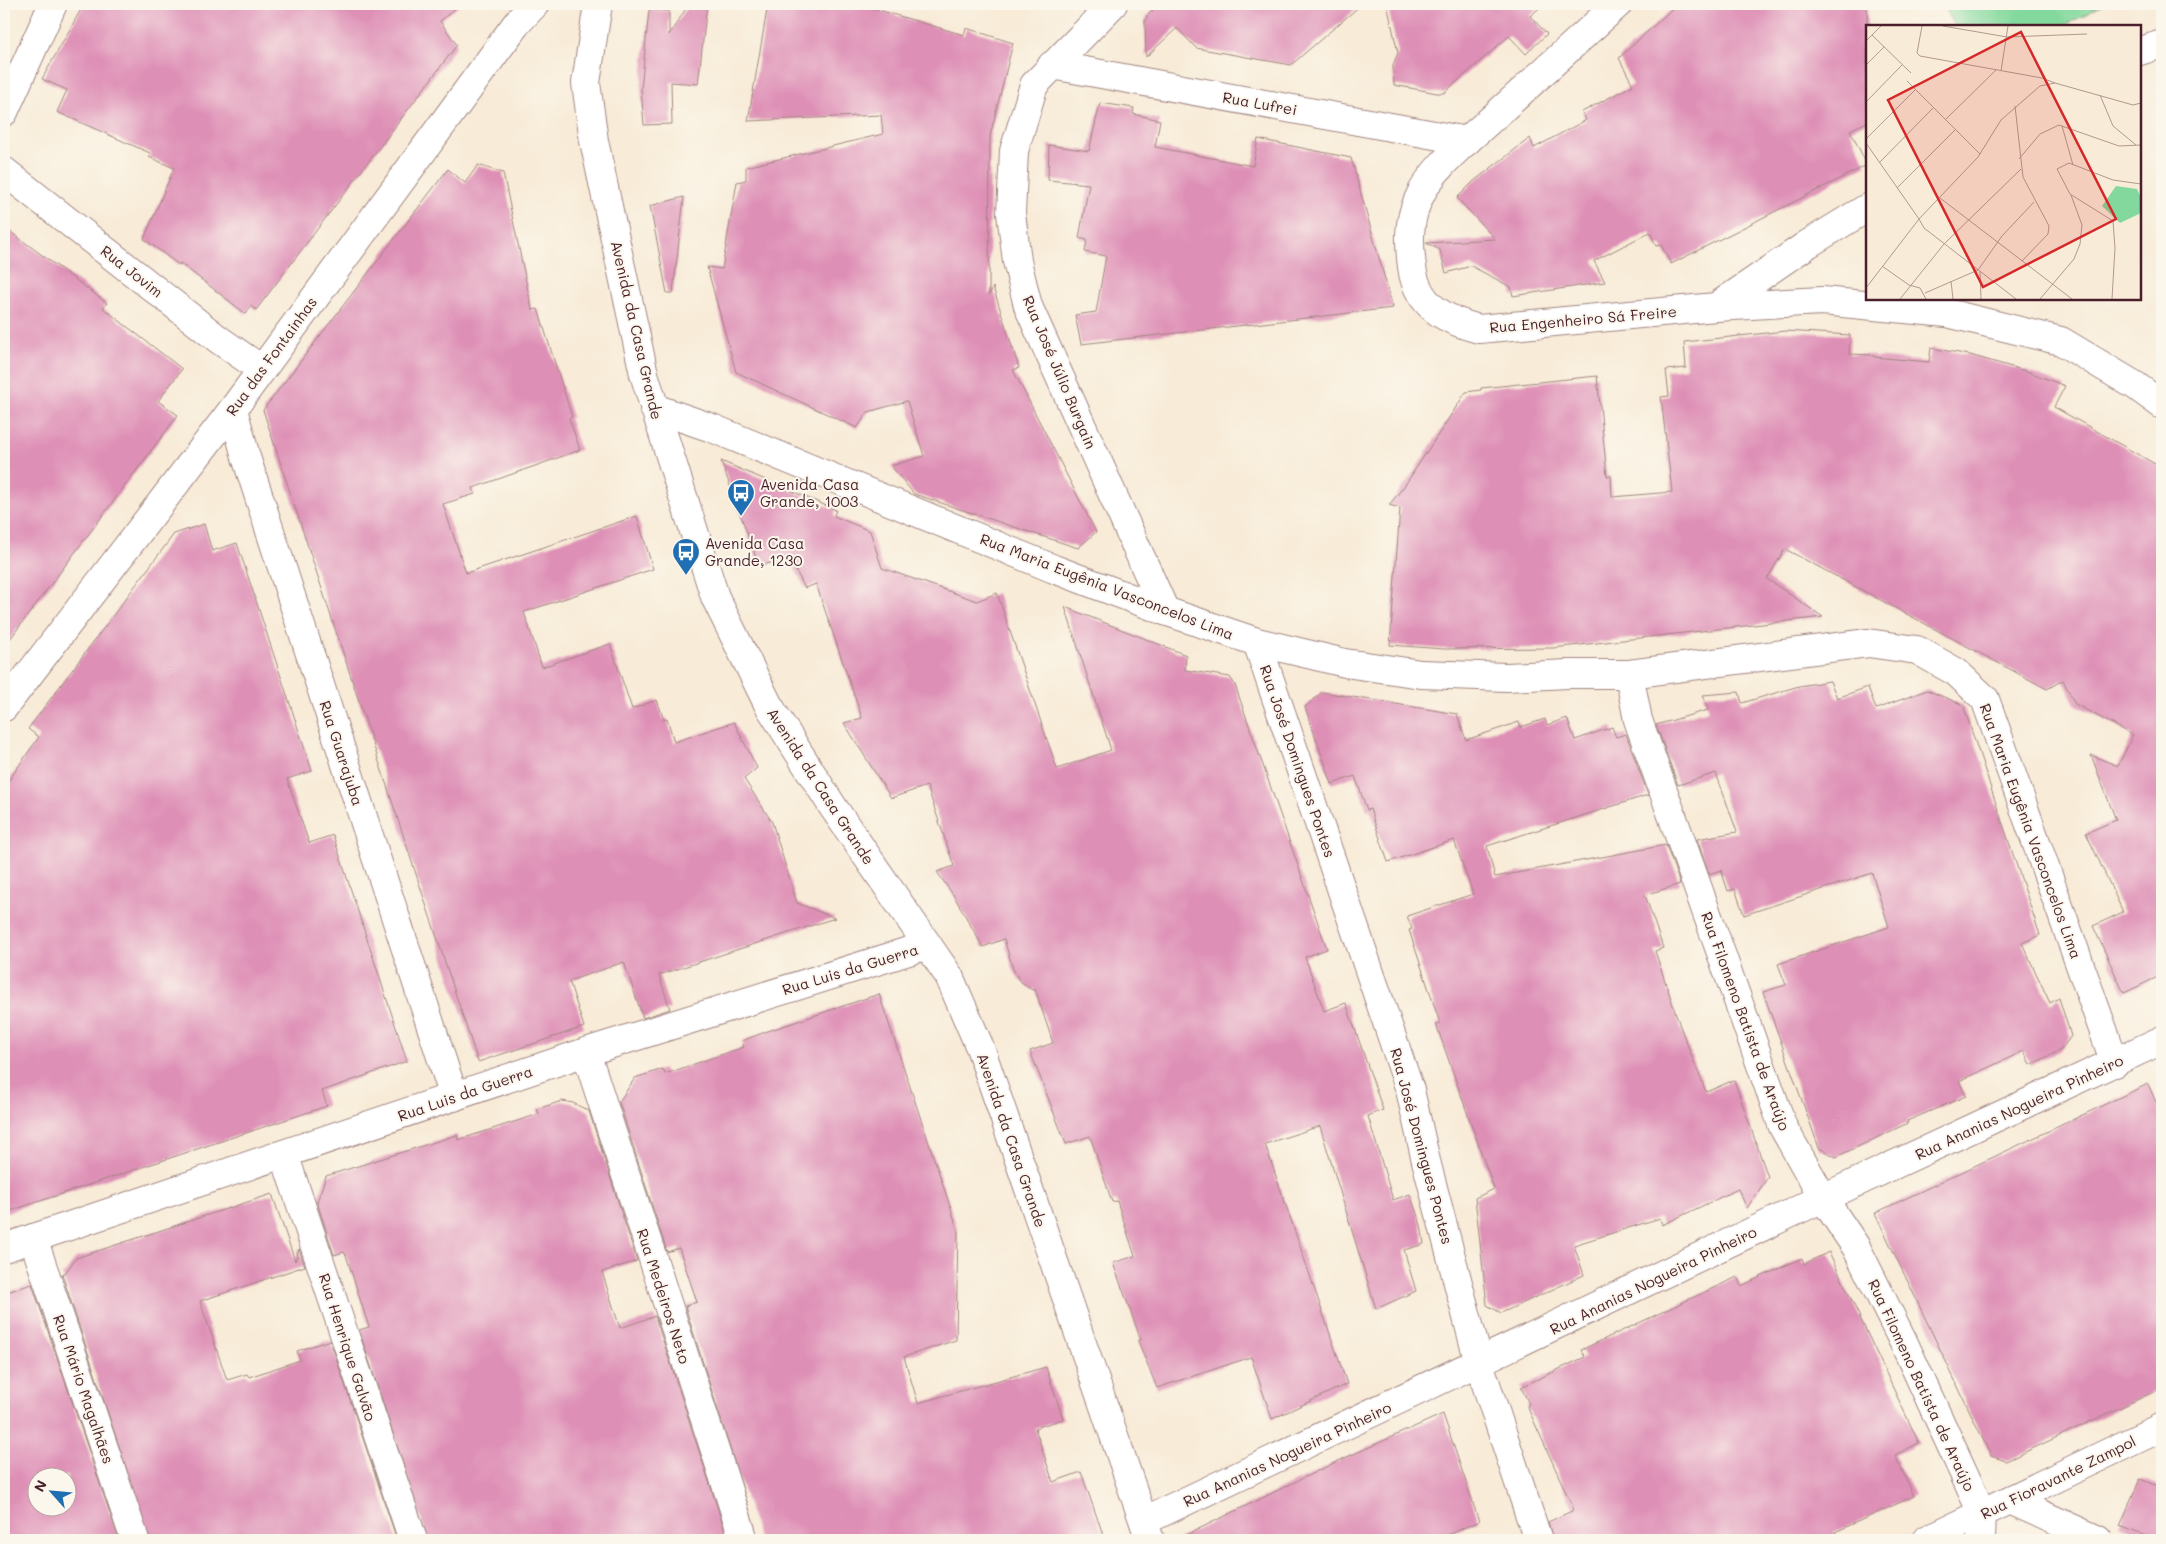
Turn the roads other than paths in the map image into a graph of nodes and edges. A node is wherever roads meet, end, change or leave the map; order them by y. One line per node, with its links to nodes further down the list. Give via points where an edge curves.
1 (53, 4): 9 (street)
2 (535, 4): 14 (street, Rua das Fontainhas, via 517,23)
3 (598, 4): 16 (street, Avenida da Casa Grande, via 586,83 594,141)
4 (1112, 4): 8 (street, Rua José Júlio Burgain)
5 (1618, 4): 10 (street, Rua Engenheiro Sá Freire)
6 (2162, 44): 7 (street)
7 (2141, 51)
8 (1052, 64): 10 (street, Rua Lufrei); 18 (street, Rua José Júlio Burgain, via 1034,85 1014,151 1011,213 1017,261 1028,306)
9 (4, 112)
10 (1467, 141): 13 (street, Rua Engenheiro Sá Freire, via 1434,174 1418,200 1408,235 1413,279 1433,310 1452,322 1479,329)
11 (4, 171): 14 (street, Rua Jovim)
12 (1866, 209): 13 (street, Rua Engenheiro Sá Freire)
13 (1716, 307): 15 (street, via 1822,301 1947,314 2060,341)
14 (261, 369): 17 (street, Rua das Fontainhas)
15 (2162, 405)
16 (654, 408): 18 (street, Rua Maria Eugênia Vasconcelos Lima, via 712,428); 22 (street, Avenida da Casa Grande, via 715,597 768,704 833,807)
17 (233, 409): 21 (street, Rua das Fontainhas); 26 (street, Rua Guarajuba)
18 (1165, 611): 19 (street, Rua Maria Eugênia Vasconcelos Lima)
19 (1257, 642): 20 (street, Rua Maria Eugênia Vasconcelos Lima, via 1345,663 1421,674 1507,677); 31 (street, Rua José Domingues Pontes, via 1410,1090)
20 (1629, 674): 25 (street, Rua Maria Eugênia Vasconcelos Lima, via 1868,643 1917,650 1956,672 1985,699); 28 (street, Rua Filomeno Batista de Araújo, via 1638,720 1783,1128)
21 (4, 707)
22 (928, 945): 24 (street, Rua Luis da Guerra); 35 (street, Avenida da Casa Grande, via 950,976 981,1050)
23 (2162, 1040): 25 (street, Rua Ananias Nogueira Pinheiro)
24 (586, 1052): 26 (street, Rua Luis da Guerra); 38 (street, Rua Medeiros Neto)
25 (2115, 1063): 28 (street, Rua Ananias Nogueira Pinheiro)
26 (454, 1097): 27 (street, Rua Luis da Guerra)
27 (284, 1154): 29 (street, Rua Luis da Guerra); 37 (street, Rua Henrique Galvão)
28 (1823, 1198): 31 (street, Rua Ananias Nogueira Pinheiro); 34 (street, Rua Filomeno Batista de Araújo, via 1856,1247)
29 (33, 1238): 30 (street, Rua Luis da Guerra); 36 (street, Rua Mário Magalhães)
30 (4, 1248)
31 (1480, 1363): 35 (street, Rua Ananias Nogueira Pinheiro); 39 (street, Rua José Domingues Pontes)
32 (2162, 1427): 33 (street, Rua Fioravante Zampol)
33 (2010, 1500): 34 (street, Rua Fioravante Zampol); 42 (street)
34 (1982, 1513): 40 (street, Rua Fioravante Zampol); 41 (street)
35 (1147, 1531)
36 (135, 1540)
37 (413, 1540)
38 (744, 1540)
39 (1538, 1540)
40 (1926, 1540)
41 (1981, 1540)
42 (2098, 1540)

